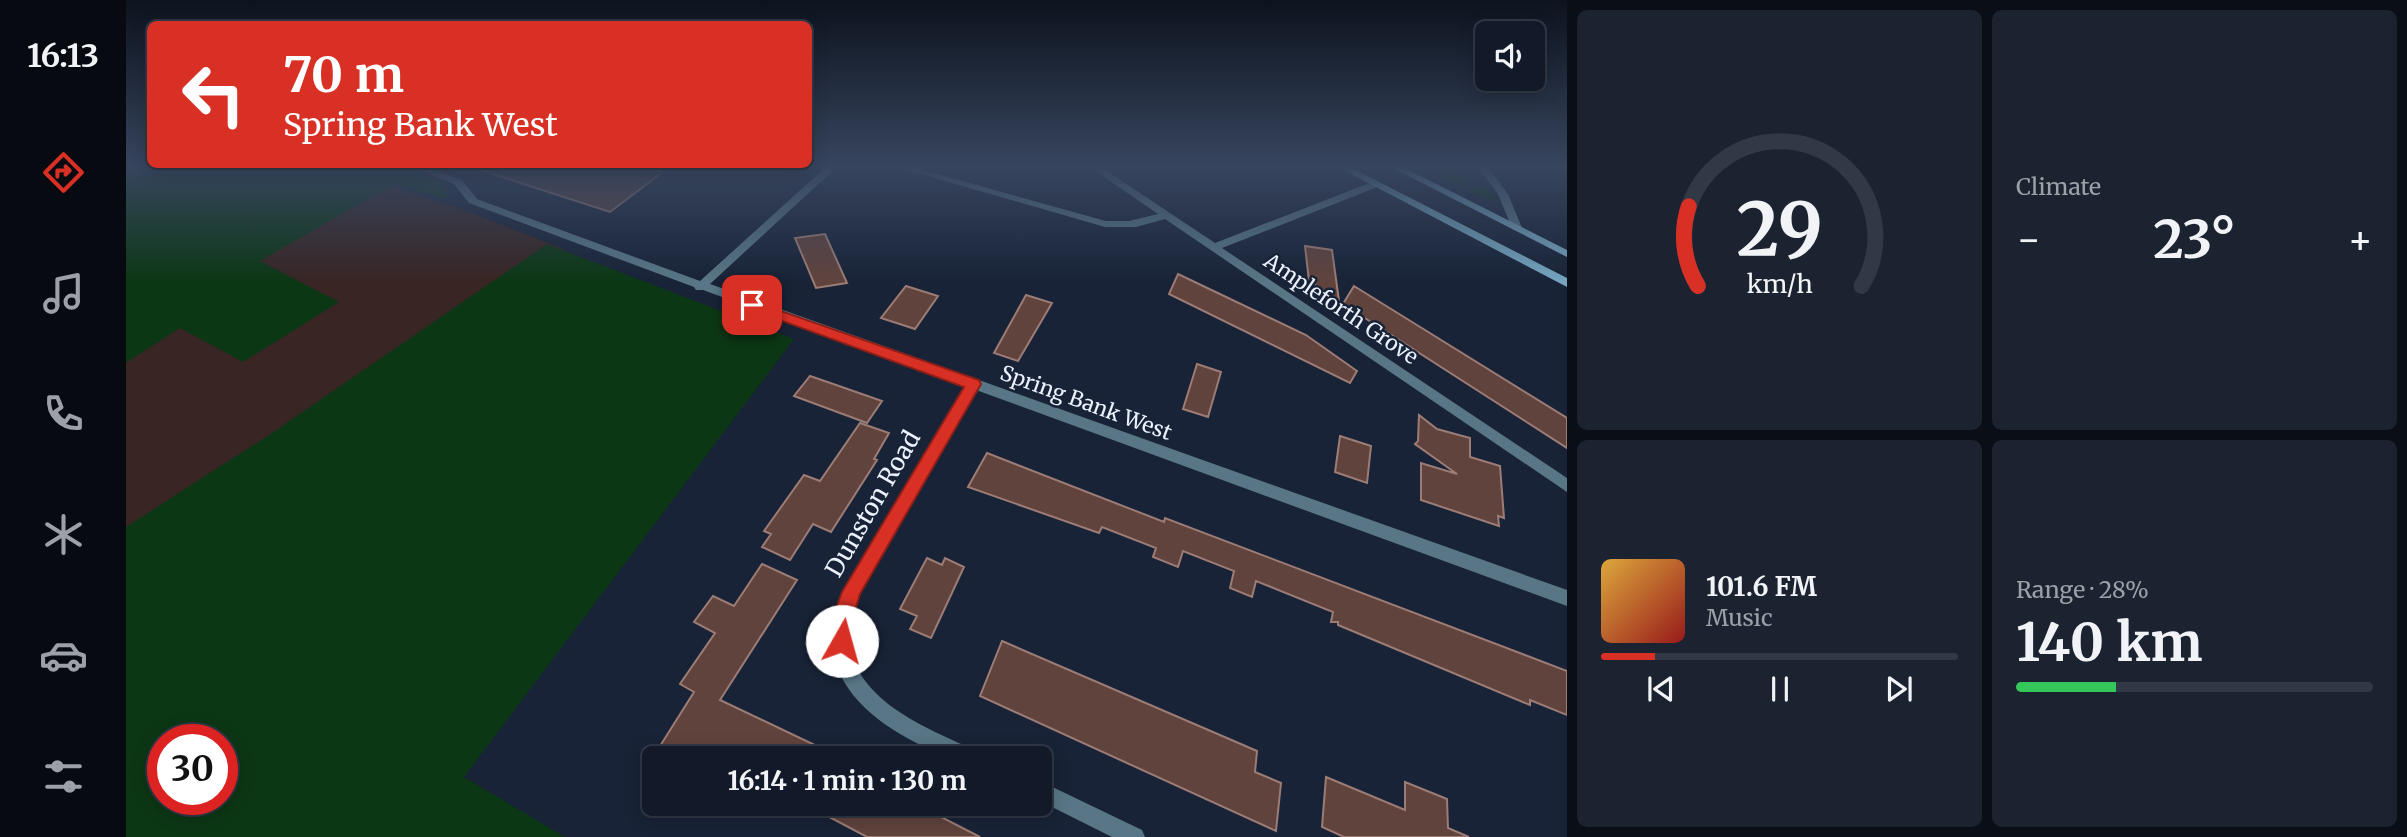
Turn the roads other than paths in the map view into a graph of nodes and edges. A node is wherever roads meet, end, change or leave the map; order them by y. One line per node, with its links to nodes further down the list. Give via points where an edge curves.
1 (481, 204): 14 (street, Spring Bank West)
2 (791, 204): 14 (street)
3 (1034, 204): 9 (street, via 1126,226)
4 (1150, 204): 9 (street, Ampleforth Grove)
5 (1324, 204): 11 (street)
6 (1415, 204): 13 (street)
7 (1470, 204): 10 (street)
8 (1507, 204): 10 (street)
9 (1166, 215): 11 (street, Ampleforth Grove)
10 (1517, 228): 12 (street)
11 (1214, 247): 16 (street, Ampleforth Grove)
12 (1567, 254)
13 (1567, 283)
14 (700, 287): 15 (street, Spring Bank West)
15 (973, 384): 17 (street, Spring Bank West); 18 (street, Dunston Road, via 851,592 841,624 844,659 859,693 891,720)
16 (1567, 486)
17 (1567, 598)
18 (945, 746)
19 (1052, 797): 20 (street)
20 (1135, 837)

